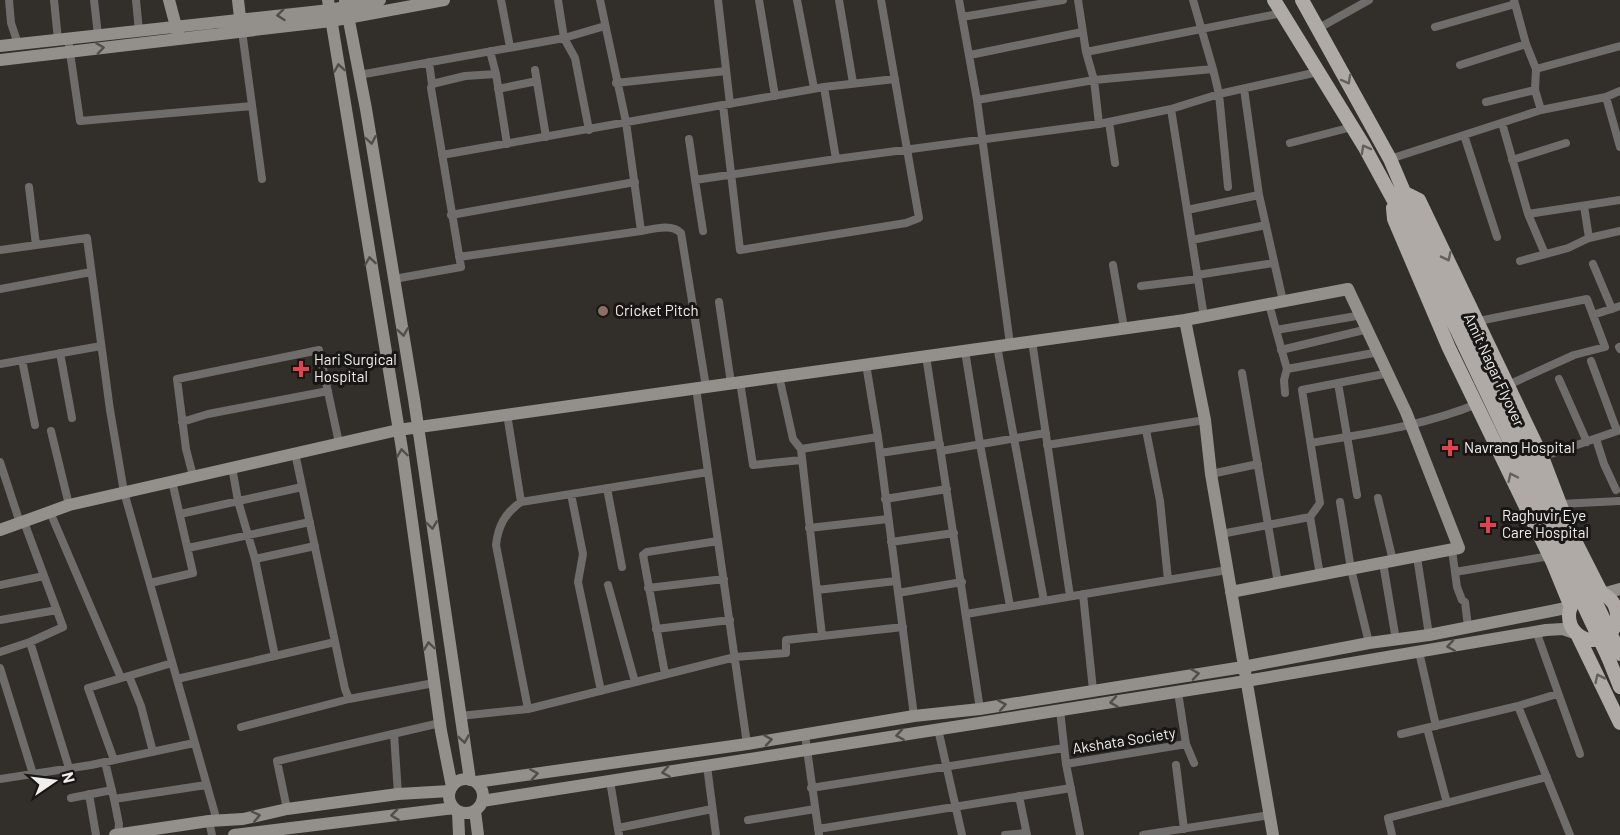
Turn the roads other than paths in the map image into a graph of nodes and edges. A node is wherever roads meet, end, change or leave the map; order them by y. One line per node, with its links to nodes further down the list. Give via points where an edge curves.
1 (9, 0): 40 (street)
2 (54, 0): 39 (street)
3 (94, 0): 37 (street)
4 (136, 0): 34 (street)
5 (169, 0): 35 (street)
6 (238, 0): 29 (street)
7 (380, 0): 25 (street)
8 (444, 0): 25 (street)
9 (501, 0): 44 (street)
10 (558, 0): 38 (street)
11 (600, 0): 30 (street)
12 (718, 0): 55 (street)
13 (759, 0): 72 (street)
14 (797, 0): 66 (street)
15 (839, 0): 63 (street)
16 (881, 0): 59 (street)
17 (959, 0): 28 (street)
18 (1063, 0): 28 (street)
19 (1078, 0): 36 (street)
20 (1193, 0): 33 (street)
21 (1274, 0): 27 (main road)
22 (1302, 0): 32 (main road)
23 (1369, 0): 32 (street)
24 (1515, 2): 31 (street); 41 (street)
25 (347, 8): 26 (street); 58 (street)
26 (330, 10): 29 (street); 178 (street, one-way to 26)
27 (1282, 13): 33 (street); 56 (main road)
28 (962, 17): 48 (street)
29 (241, 25): 35 (street); 77 (street)
30 (605, 26): 38 (street); 62 (street)
31 (1435, 27)
32 (1319, 28): 97 (main road, one-way to 97)
33 (1200, 29): 46 (street); 52 (street)
34 (139, 31): 35 (street); 37 (street)
35 (178, 32): 47 (street, one-way to 35)
36 (1082, 32): 46 (street); 48 (street)
37 (99, 35): 39 (street)
38 (564, 38): 44 (street); 85 (street, via 575,58)
39 (63, 39): 40 (street); 47 (street)
40 (18, 44): 42 (street)
41 (1526, 44): 51 (street); 53 (street)
42 (0, 46)
43 (1620, 46): 53 (street)
44 (510, 47): 45 (street)
45 (490, 51): 50 (street); 57 (street)
46 (1086, 52): 60 (street)
47 (69, 53): 49 (street); 77 (street, via 80,121)
48 (970, 55): 74 (street)
49 (0, 60)
50 (429, 62): 58 (street); 64 (street)
51 (1460, 65)
52 (1214, 69): 60 (street); 71 (street)
53 (1536, 69): 69 (street)
54 (535, 70): 61 (street)
55 (726, 71): 62 (street); 76 (street)
56 (1318, 72): 68 (street); 84 (main road)
57 (496, 74): 64 (street); 67 (street)
58 (359, 75): 131 (street, one-way to 131)
59 (895, 79): 63 (street); 94 (street)
60 (1094, 80): 74 (street); 83 (street)
61 (537, 81): 67 (street); 87 (street)
62 (616, 83): 80 (street)
63 (853, 83): 65 (street)
64 (432, 84): 95 (street)
65 (824, 87): 66 (street); 96 (street)
66 (814, 88): 72 (street)
67 (498, 89): 91 (street)
68 (1244, 89): 71 (street); 106 (street)
69 (1535, 90): 75 (street); 79 (street)
70 (1620, 92): 73 (street)
71 (1219, 94): 78 (street); 105 (street)
72 (775, 96): 76 (street)
73 (1606, 97): 79 (street); 93 (street)
74 (977, 100): 89 (street)
75 (1486, 102)
76 (727, 104): 80 (street); 100 (street)
77 (252, 106): 101 (street)
78 (1171, 109): 81 (street); 110 (street)
79 (1541, 110): 82 (street)
80 (626, 122): 85 (street); 103 (street)
81 (1109, 122): 83 (street); 99 (street)
82 (1502, 123): 86 (street); 98 (street)
83 (1099, 124): 89 (street)
84 (1352, 127): 90 (street); 107 (main road, one-way to 84)
85 (589, 130): 87 (street)
86 (1464, 135): 97 (street); 118 (street)
87 (546, 137): 91 (street)
88 (689, 140): 102 (street)
89 (982, 140): 94 (street); 147 (street)
90 (1290, 142)
91 (507, 144): 95 (street)
92 (1566, 144): 98 (street)
93 (1620, 147)
94 (908, 150): 96 (street); 100 (street, via 919,218 740,250)
95 (442, 155): 112 (street)
96 (836, 159): 100 (street)
97 (1390, 159): 107 (main road)
98 (1512, 160): 111 (street)
99 (1115, 163)
100 (732, 174): 102 (street)
101 (262, 179)
102 (695, 180): 116 (street)
103 (636, 182): 112 (street); 115 (street)
104 (29, 187): 121 (street)
105 (1228, 187)
106 (1259, 195): 110 (street); 114 (street)
107 (1399, 197): 113 (main road, Amit Nagar Flyover); 142 (main road, one-way to 142, via 1419,200); 170 (main road, via 1394,219)
108 (1620, 200): 109 (street)
109 (1584, 206): 111 (street); 119 (street)
110 (1187, 210): 120 (street)
111 (1528, 214): 123 (street)
112 (451, 215): 124 (street)
113 (1412, 222): 284 (main road, Amit Nagar Flyover, bridge); 296 (main road, Amit Nagar Flyover, bridge)
114 (1266, 225): 120 (street); 126 (street)
115 (640, 231): 124 (street); 167 (street, via 670,228 681,233)
116 (703, 231)
117 (1620, 231): 119 (street)
118 (1497, 237)
119 (1589, 238): 123 (street)
120 (1192, 240): 130 (street)
121 (36, 245): 122 (street); 129 (street, via 87,238)
122 (0, 250)
123 (1545, 254): 125 (street)
124 (459, 257): 131 (street, via 461,267)
125 (1520, 261)
126 (1274, 263): 130 (street); 134 (street)
127 (1593, 264): 137 (street)
128 (1113, 265): 143 (street)
129 (91, 272): 133 (street); 148 (street)
130 (1197, 277): 132 (street); 140 (street)
131 (394, 279): 177 (street, one-way to 177)
132 (1141, 286)
133 (0, 289)
134 (1283, 301): 136 (street); 138 (street, via 1348,289)
135 (719, 302): 164 (street)
136 (1269, 304): 140 (street); 145 (street)
137 (1616, 307): 139 (street)
138 (1362, 315): 144 (street); 145 (street)
139 (1593, 315): 142 (street, via 1587,298); 166 (street, via 1605,347 1574,355)
140 (1203, 317): 141 (street)
141 (1185, 320): 143 (street); 173 (street)
142 (1479, 321): 166 (main road)
143 (1124, 328): 146 (street)
144 (1368, 329): 150 (street); 152 (street)
145 (1276, 330): 150 (street)
146 (1032, 341): 147 (street); 182 (street)
147 (1010, 344): 149 (street)
148 (101, 345): 153 (street); 209 (street)
149 (997, 346): 151 (street); 185 (street)
150 (1281, 350): 159 (street)
151 (965, 351): 154 (street); 190 (street)
152 (1379, 352): 159 (street); 161 (street)
153 (60, 353): 155 (street); 172 (street)
154 (926, 356): 158 (street); 192 (street)
155 (22, 360): 157 (street); 175 (street)
156 (1591, 361): 181 (street)
157 (0, 364)
158 (866, 364): 162 (street); 183 (street)
159 (1287, 369): 169 (street)
160 (1242, 373): 199 (street)
161 (1389, 373): 165 (street); 176 (street)
162 (780, 376): 164 (street); 193 (street, via 792,439)
163 (1559, 379): 188 (street)
164 (735, 382): 167 (street); 197 (street, via 753,465)
165 (1338, 383): 184 (street); 189 (street, via 1302,390)
166 (1509, 385): 196 (main road)
167 (701, 387): 171 (street); 201 (street)
168 (328, 391): 174 (street); 174 (street, via 319,350 177,379); 187 (street)
169 (1285, 393)
170 (1477, 404): 176 (street); 238 (main road, one-way to 170)
171 (507, 414): 177 (street); 216 (street)
172 (72, 418)
173 (1205, 420): 179 (street); 202 (street)
174 (182, 422): 203 (street)
175 (35, 425)
176 (1412, 425): 184 (street); 236 (street, via 1459,549)
177 (418, 427): 178 (street); 306 (street, one-way to 306)
178 (398, 430): 187 (street); 295 (street, one-way to 178)
179 (1146, 430): 191 (street); 248 (street, via 1160,501)
180 (51, 431): 219 (street)
181 (1619, 431): 186 (street)
182 (1046, 433): 185 (street); 191 (street)
183 (878, 437): 193 (street); 195 (street)
184 (1348, 437): 189 (street); 211 (street)
185 (1014, 438): 190 (street); 263 (street)
186 (1596, 439): 188 (street); 208 (street)
187 (339, 442): 194 (street)
188 (1587, 442): 196 (street)
189 (1311, 443): 222 (street, via 1320,503)
190 (980, 444): 192 (street); 264 (street)
191 (1047, 445): 262 (street)
192 (940, 448): 195 (street); 207 (street)
193 (801, 449): 197 (street)
194 (295, 453): 200 (street); 205 (street)
195 (880, 453): 213 (street)
196 (1542, 457): 218 (main road)
197 (801, 460): 227 (street)
198 (0, 462): 224 (street)
199 (1258, 464): 202 (street); 226 (street)
200 (232, 467): 203 (street); 214 (street)
201 (708, 472): 206 (street); 232 (street)
202 (1211, 474): 230 (street)
203 (193, 477): 204 (street)
204 (172, 481): 209 (street); 221 (street)
205 (302, 487): 214 (street); 225 (street)
206 (607, 488): 210 (street); 241 (street)
207 (947, 489): 213 (street); 229 (street)
208 (1616, 490)
209 (124, 492): 219 (street); 252 (street)
210 (571, 494): 216 (street); 298 (street, via 583,554 578,582)
211 (1358, 495)
212 (1378, 498): 240 (street)
213 (885, 499): 223 (street)
214 (238, 501): 221 (street); 231 (street)
215 (1620, 501): 218 (street)
216 (521, 502): 303 (street, via 509,510 496,545)
217 (1340, 502): 242 (street)
218 (1560, 504): 261 (main road)
219 (69, 505): 220 (street)
220 (50, 512): 224 (street); 291 (street)
221 (180, 513): 235 (street)
222 (1310, 517): 226 (street); 245 (street)
223 (888, 519): 227 (street); 233 (street)
224 (22, 522): 228 (street); 246 (street)
225 (310, 522): 231 (street); 234 (street)
226 (1269, 525): 230 (street); 251 (street)
227 (809, 528): 257 (street)
228 (0, 530)
229 (954, 533): 233 (street); 250 (street)
230 (1221, 534): 243 (street)
231 (248, 536): 235 (street); 239 (street)
232 (718, 541): 247 (street); 255 (street, via 647,552 642,562)
233 (891, 542): 249 (street)
234 (315, 546): 239 (street); 280 (street)
235 (188, 548): 252 (street, via 193,573)
236 (1452, 550): 237 (street); 244 (street)
237 (1418, 556): 240 (street); 276 (street)
238 (1550, 556): 244 (street); 265 (main road)
239 (255, 559): 285 (street)
240 (1388, 562): 242 (street); 278 (street)
241 (622, 567)
242 (1351, 569): 245 (street); 281 (street)
243 (1227, 570): 248 (street); 259 (street)
244 (1455, 572): 272 (street)
245 (1320, 575): 251 (street)
246 (44, 576): 253 (street); 266 (street)
247 (724, 579): 255 (street); 269 (street)
248 (1168, 580): 260 (street)
249 (896, 581): 257 (street); 258 (street)
250 (962, 582): 258 (street); 267 (street)
251 (1278, 583): 259 (street)
252 (150, 584): 287 (street)
253 (0, 585)
254 (608, 585): 294 (street)
255 (648, 588): 273 (street)
256 (1620, 589): 261 (street)
257 (817, 590): 277 (street)
258 (898, 592): 271 (street)
259 (1231, 592): 288 (street)
260 (1083, 594): 262 (street); 297 (street)
261 (1602, 594): 265 (main road, via 1587,593); 270 (main road, via 1616,608)
262 (1070, 596): 263 (street)
263 (1044, 601): 264 (street)
264 (1010, 606): 267 (street)
265 (1571, 606): 272 (street); 275 (main road, via 1570,621)
266 (57, 610): 268 (street); 279 (street, via 63,627)
267 (966, 614): 304 (street)
268 (0, 620)
269 (730, 620): 273 (street); 286 (street)
270 (1619, 624): 275 (main road, via 1603,638 1590,640)
271 (903, 627): 277 (street); 307 (street)
272 (1468, 627): 276 (street)
273 (656, 629): 290 (street)
274 (1536, 631): 275 (street, via 1563,629); 283 (street, one-way to 283); 300 (street)
275 (1577, 634): 309 (main road, one-way to 275)
276 (1429, 635): 278 (street)
277 (822, 636): 286 (street, via 786,640 786,653)
278 (1396, 640): 281 (street)
279 (30, 642): 282 (street); 328 (street)
280 (335, 642): 285 (street); 301 (street)
281 (1369, 643): 288 (street)
282 (0, 652)
283 (1419, 652): 293 (street); 310 (street)
284 (1620, 654)
285 (274, 656): 292 (street)
286 (735, 657): 290 (street); 317 (street)
287 (172, 663): 291 (street); 292 (street)
288 (1243, 667): 293 (street); 297 (street, one-way to 288)
289 (0, 668): 330 (street)
290 (665, 675): 294 (street)
291 (125, 677): 321 (street, via 141,706); 323 (street, via 88,688)
292 (177, 679): 316 (street)
293 (1246, 681): 299 (street); 352 (street)
294 (635, 682): 298 (street)
295 (434, 683): 301 (street); 308 (street)
296 (1620, 687)
297 (1093, 690): 304 (street, one-way to 297)
298 (601, 691): 303 (street)
299 (1178, 692): 305 (street, one-way to 305); 318 (street)
300 (1557, 694): 302 (street); 322 (street)
301 (349, 699): 311 (street)
302 (1518, 706): 310 (street); 331 (street)
303 (528, 709): 306 (street)
304 (980, 709): 307 (street)
305 (1060, 710): 312 (street); 319 (street)
306 (460, 716): 333 (street, one-way to 333)
307 (914, 716): 315 (street)
308 (440, 723): 313 (street); 338 (street)
309 (1620, 723)
310 (1431, 727): 314 (street); 345 (street)
311 (241, 728)
312 (938, 729): 320 (street, one-way to 320); 329 (street)
313 (394, 734): 341 (street); 348 (street, via 276,761)
314 (1401, 734)
315 (805, 735): 317 (street, one-way to 315); 320 (street)
316 (194, 743): 321 (street); 335 (street)
317 (747, 744): 333 (street, one-way to 317)
318 (1186, 744): 324 (street); 325 (street, Akshata Society)
319 (1064, 748): 325 (street); 329 (street)
320 (807, 750): 327 (street); 336 (street)
321 (153, 752): 323 (street)
322 (1580, 754)
323 (110, 761): 328 (street); 339 (street)
324 (1194, 763)
325 (1066, 764): 337 (street)
326 (1176, 765): 355 (street)
327 (707, 766): 334 (street, one-way to 334); 349 (street)
328 (69, 768): 330 (street)
329 (945, 768): 336 (street); 347 (street)
330 (33, 774): 332 (street)
331 (1547, 777): 345 (street); 372 (street)
332 (0, 779)
333 (473, 781): 338 (street, via 460,780); 346 (street, via 482,791)
334 (610, 781): 346 (street); 356 (street)
335 (206, 785): 344 (street); 354 (street)
336 (811, 788): 350 (street)
337 (1071, 788): 342 (street); 368 (street)
338 (451, 789): 341 (street); 351 (street, via 450,803)
339 (111, 790): 340 (street); 344 (street)
340 (89, 794): 343 (street); 360 (street)
341 (398, 794): 348 (street)
342 (1019, 796): 347 (street); 359 (street)
343 (72, 798)
344 (114, 799): 358 (street, via 119,824)
345 (1447, 803): 371 (street, via 1388,818)
346 (479, 806): 351 (street, via 470,813); 364 (street)
347 (956, 806): 357 (street); 366 (street)
348 (287, 809): 354 (street, one-way to 348)
349 (712, 809): 356 (street); 365 (street)
350 (814, 809): 353 (street); 357 (street)
351 (456, 810): 362 (street, one-way to 362); 363 (street)
352 (1270, 815): 355 (street); 370 (street)
353 (748, 820)
354 (213, 821): 358 (street); 361 (street)
355 (1184, 829): 369 (street)
356 (619, 831)
357 (818, 832)
358 (116, 834)
359 (1027, 834): 367 (street)
360 (96, 835)
361 (212, 835)
362 (241, 835)
363 (459, 835)
364 (478, 835)
365 (716, 835)
366 (962, 835)
367 (1005, 835)
368 (1080, 835)
369 (1143, 835)
370 (1273, 835)
371 (1392, 835)
372 (1570, 835)

